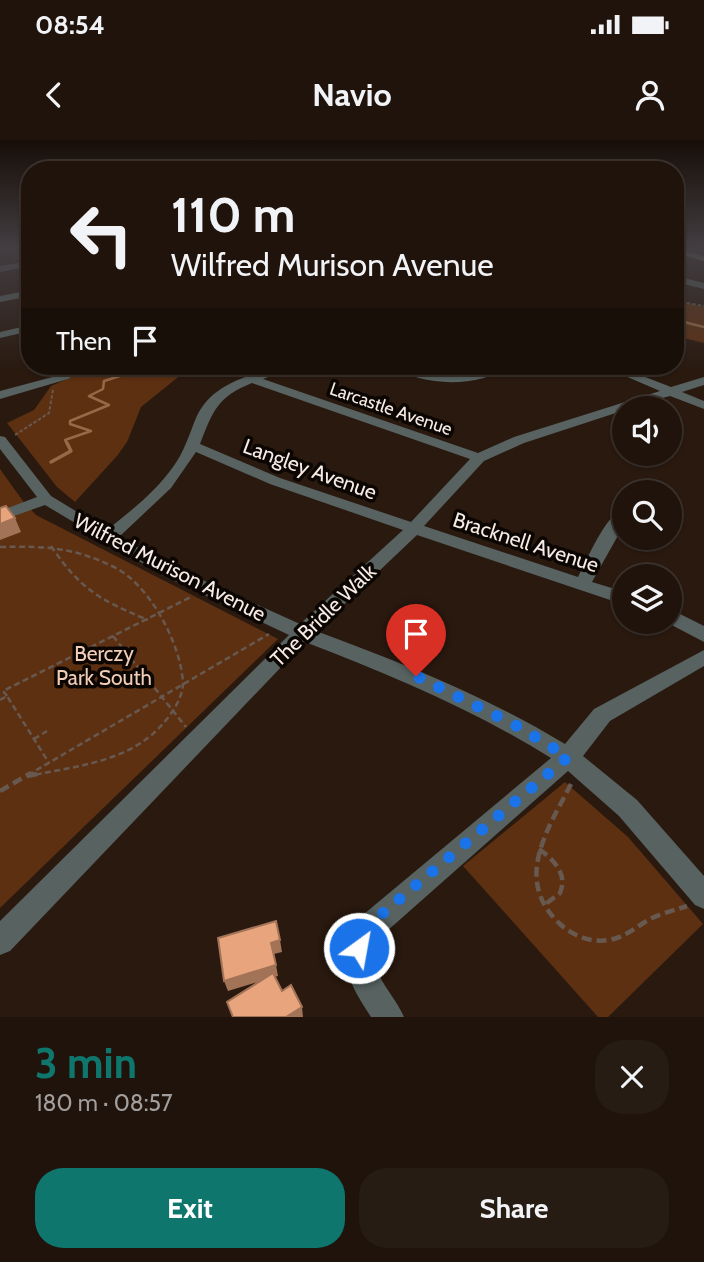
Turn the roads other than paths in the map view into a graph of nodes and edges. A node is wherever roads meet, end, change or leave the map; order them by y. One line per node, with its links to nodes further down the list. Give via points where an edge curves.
1 (21, 295): 2 (street)
2 (0, 299)
3 (21, 330): 4 (street)
4 (0, 335)
5 (69, 375): 13 (street)
6 (265, 375): 10 (street)
7 (426, 375): 8 (street, via 444,381)
8 (477, 375)
9 (631, 375): 12 (street)
10 (253, 379): 16 (street, via 229,389 206,410); 17 (street, Larcastle Avenue)
11 (704, 381): 12 (street, The Bridle Walk)
12 (672, 391): 14 (street); 17 (street, The Bridle Walk, via 519,440)
13 (0, 395)
14 (704, 405)
15 (8, 438): 18 (street, Wilfred Murison Avenue)
16 (193, 446): 20 (street, Langley Avenue, via 275,481); 22 (street, via 156,497)
17 (479, 458): 20 (street, The Bridle Walk)
18 (46, 499): 19 (street); 22 (street, Wilfred Murison Avenue)
19 (0, 516)
20 (413, 529): 23 (street, Bracknell Avenue); 26 (street, The Bridle Walk)
21 (612, 529): 23 (street)
22 (108, 538): 26 (street, Wilfred Murison Avenue)
23 (583, 583): 24 (street, Bracknell Avenue)
24 (612, 594)
25 (682, 623): 27 (street)
26 (302, 633): 29 (street, Wilfred Murison Avenue, via 416,676); 31 (street, The Bridle Walk)
27 (704, 635)
28 (704, 657): 29 (street, via 602,715)
29 (568, 757): 30 (street, Wilfred Murison Avenue, via 628,808); 32 (street, via 368,929 359,948 360,970)
30 (697, 900)
31 (0, 941)
32 (390, 1017)

